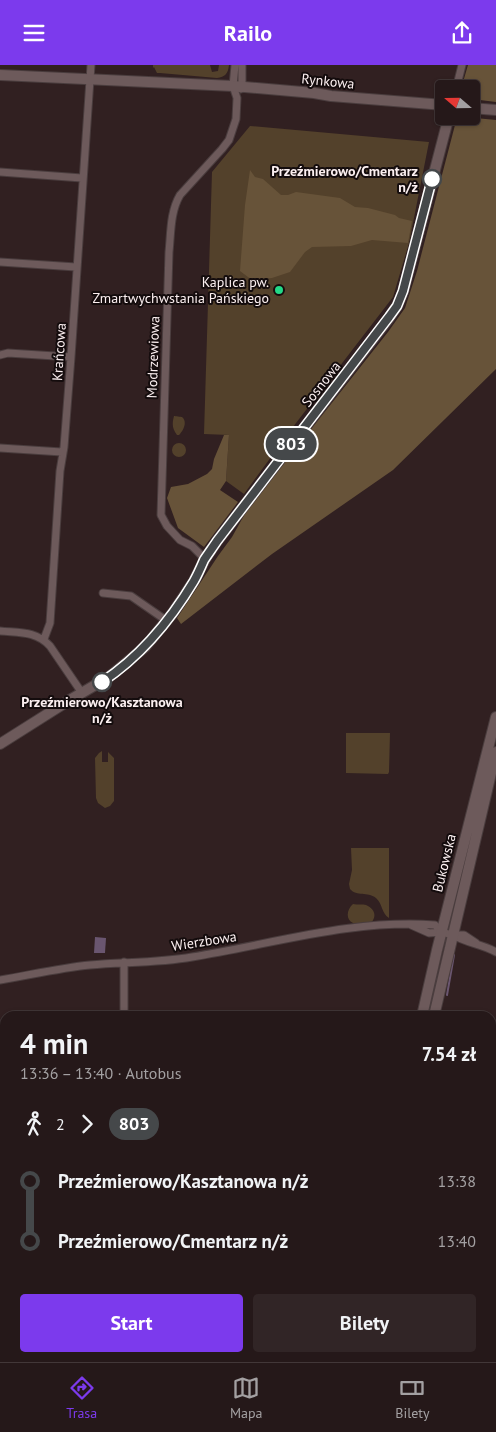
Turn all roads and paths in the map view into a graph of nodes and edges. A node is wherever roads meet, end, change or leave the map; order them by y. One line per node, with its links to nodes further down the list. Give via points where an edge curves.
1 (91, 65): 6 (street, Krańcowa)
2 (234, 65): 8 (street)
3 (242, 65): 8 (street)
4 (462, 65): 7 (street)
5 (0, 75): 6 (street, Rynkowa)
6 (90, 79): 8 (street, Rynkowa); 14 (street, Krańcowa)
7 (458, 80)
8 (238, 86): 9 (street, Rynkowa); 21 (street, Modrzewiowa, via 236,119 229,140 175,204 169,252 161,515 167,527)
9 (435, 104)
10 (480, 108): 11 (street)
11 (496, 110)
12 (447, 125): 21 (street, Sosnowa, via 397,306)
13 (0, 172): 14 (street)
14 (82, 178): 16 (street, Krańcowa)
15 (0, 262): 16 (street)
16 (76, 267): 18 (street, Krańcowa)
17 (0, 355): 18 (street)
18 (71, 357): 20 (street, Krańcowa)
19 (0, 448): 20 (street)
20 (62, 452): 25 (street, Krańcowa, via 50,623)
21 (205, 559): 23 (street, Sosnowa)
22 (103, 593): 23 (street, via 131,596)
23 (167, 621): 26 (street, Sosnowa, via 118,671)
24 (0, 631): 25 (street, via 33,634)
25 (44, 639): 26 (street)
26 (82, 693): 28 (street, Sosnowa)
27 (496, 717): 31 (street, Bukowska)
28 (0, 745)
29 (496, 754): 33 (street, Bukowska)
30 (411, 925): 31 (street, Wierzbowa, via 435,925); 32 (street, Wierzbowa); 36 (street, Wierzbowa, via 335,930 190,957)
31 (442, 932): 32 (street, Wierzbowa); 33 (street, Wierzbowa); 34 (street, Bukowska)
32 (429, 933): 34 (street)
33 (452, 935): 35 (street, Wierzbowa, via 464,935); 40 (street, Bukowska)
34 (437, 950): 39 (street, Bukowska)
35 (496, 952)
36 (124, 962): 37 (street, Wierzbowa); 38 (street)
37 (0, 980)
38 (124, 1011)
39 (423, 1011)
40 (435, 1011)

